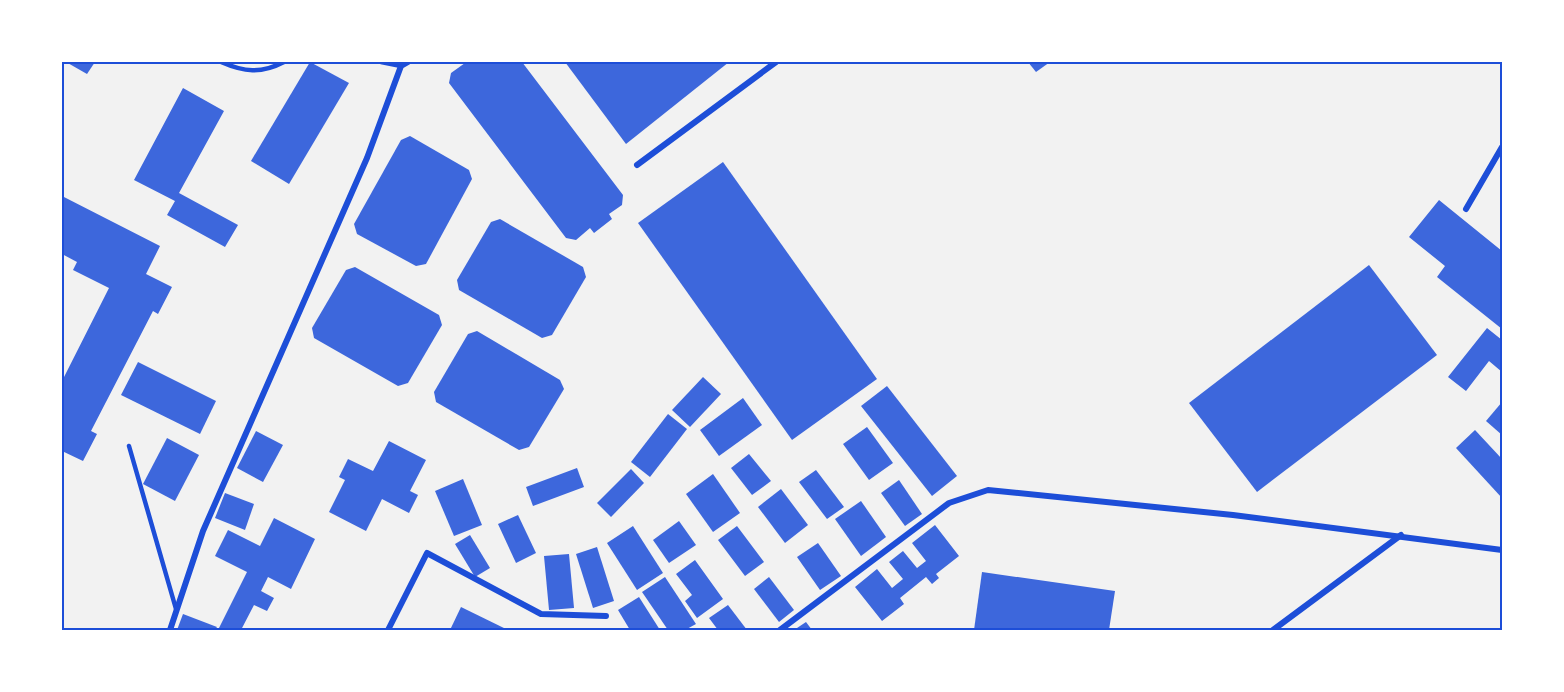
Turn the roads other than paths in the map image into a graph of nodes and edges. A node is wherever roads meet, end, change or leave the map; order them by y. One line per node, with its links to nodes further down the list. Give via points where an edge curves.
1 (221, 62): 2 (lane, via 240,70 268,70)
2 (284, 62)
3 (381, 62): 6 (lane)
4 (408, 62): 6 (street)
5 (776, 62): 8 (street)
6 (400, 64): 13 (street, via 367,158 203,531)
7 (1503, 147): 9 (street)
8 (637, 165)
9 (1466, 209)
10 (129, 446): 13 (lane)
11 (1401, 535): 12 (street); 17 (street, via 988,490 949,503); 18 (street)
12 (1503, 550)
13 (177, 612): 15 (street)
14 (606, 616): 16 (street, via 541,614 427,553)
15 (170, 630)
16 (388, 630)
17 (780, 630)
18 (1273, 630)

